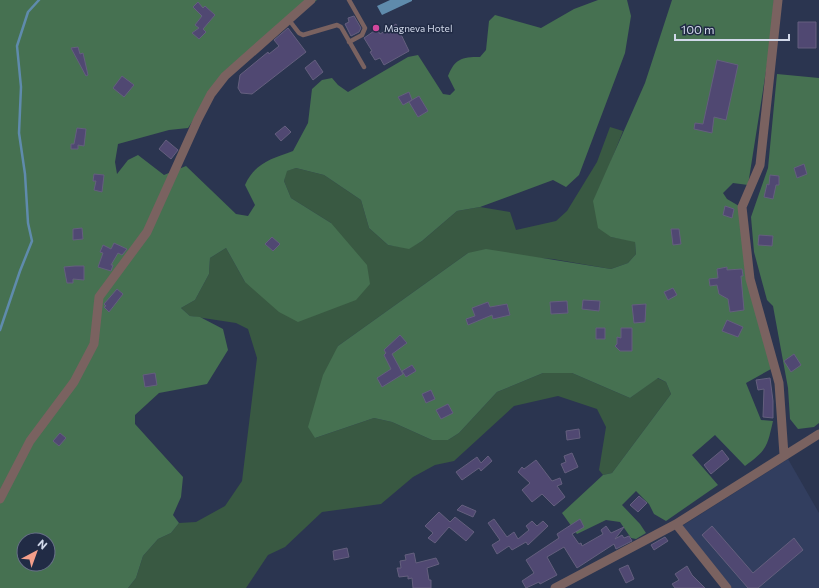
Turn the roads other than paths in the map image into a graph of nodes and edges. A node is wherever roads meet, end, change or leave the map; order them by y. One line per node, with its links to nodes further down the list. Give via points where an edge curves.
1 (311, 0): 4 (street)
2 (349, 0): 5 (lane, via 365,28 362,35)
3 (778, 0): 8 (street, via 760,165 742,207 750,279 779,383)
4 (289, 20): 5 (lane, via 299,33 303,34 337,25 341,27); 9 (street, via 225,76 211,94 147,232 99,297 94,344 74,382 30,441)
5 (349, 42): 6 (lane)
6 (364, 67)
7 (819, 434): 8 (street)
8 (784, 455): 10 (street)
9 (0, 499)
10 (676, 524): 11 (street); 12 (street)
11 (555, 588)
12 (727, 588)

